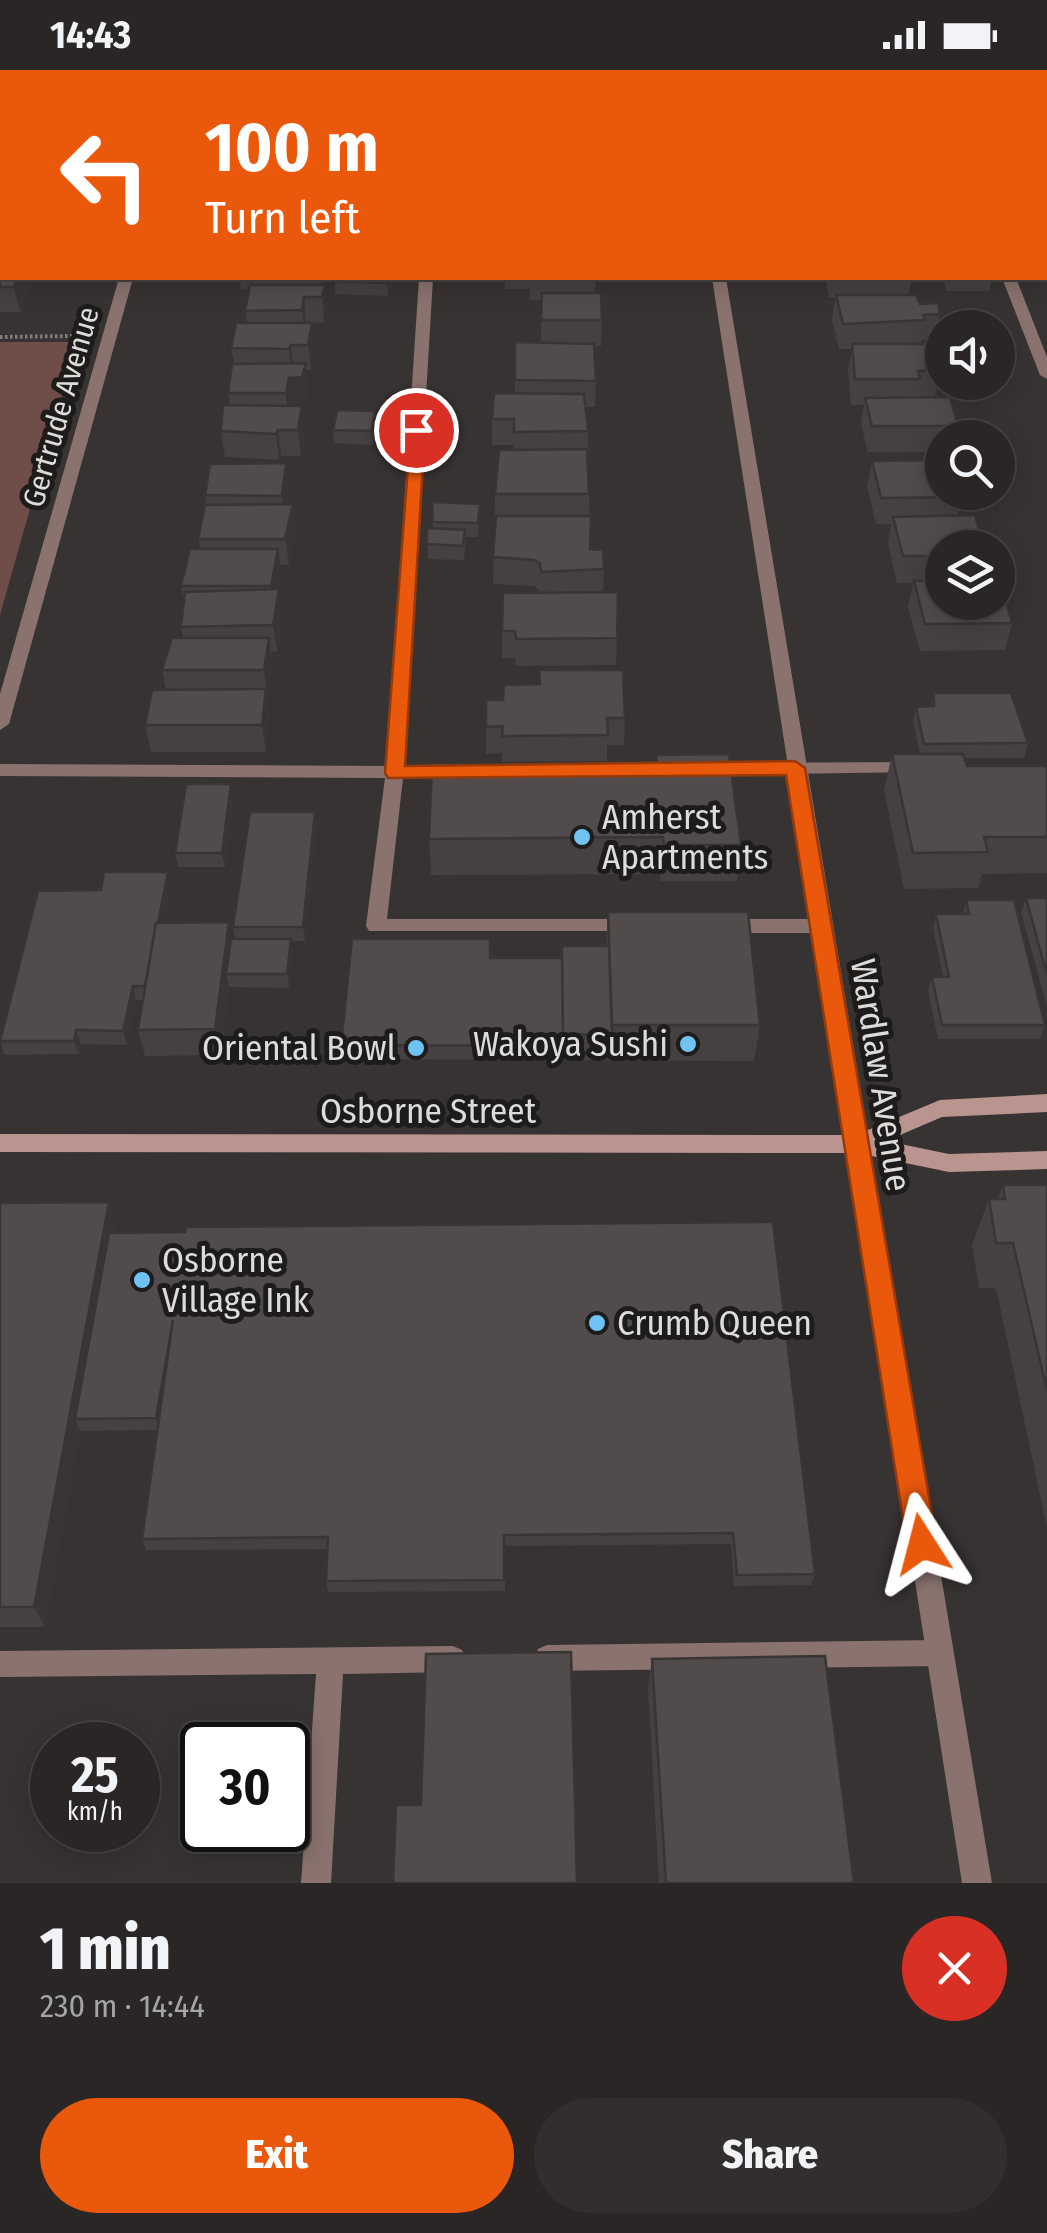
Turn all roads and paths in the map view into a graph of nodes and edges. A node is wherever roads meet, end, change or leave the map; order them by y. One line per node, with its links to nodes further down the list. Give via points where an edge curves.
1 (125, 280): 5 (street, Gertrude Avenue)
2 (426, 280): 14 (street)
3 (718, 280): 9 (street, Wardlaw Avenue)
4 (1010, 280): 7 (street)
5 (108, 336): 6 (path); 8 (street, Gertrude Avenue)
6 (0, 337)
7 (1047, 375)
8 (0, 724)
9 (795, 768): 10 (street); 12 (street); 17 (street, Wardlaw Avenue)
10 (936, 768)
11 (0, 770): 14 (street)
12 (680, 770)
13 (471, 772): 14 (street)
14 (395, 773): 15 (street, via 376,926)
15 (663, 926)
16 (701, 926): 17 (street)
17 (822, 926): 20 (street, Wardlaw Avenue)
18 (1047, 1103): 20 (main road, Osborne Street, via 940,1109)
19 (0, 1144): 20 (main road, Osborne Street)
20 (857, 1144): 21 (main road, Osborne Street, via 949,1162); 22 (street, Wardlaw Avenue)
21 (1047, 1160)
22 (940, 1653): 23 (street); 28 (street, Wardlaw Avenue)
23 (516, 1658)
24 (480, 1659): 25 (street)
25 (330, 1661): 26 (street); 27 (street)
26 (0, 1664)
27 (316, 1883)
28 (977, 1883)

